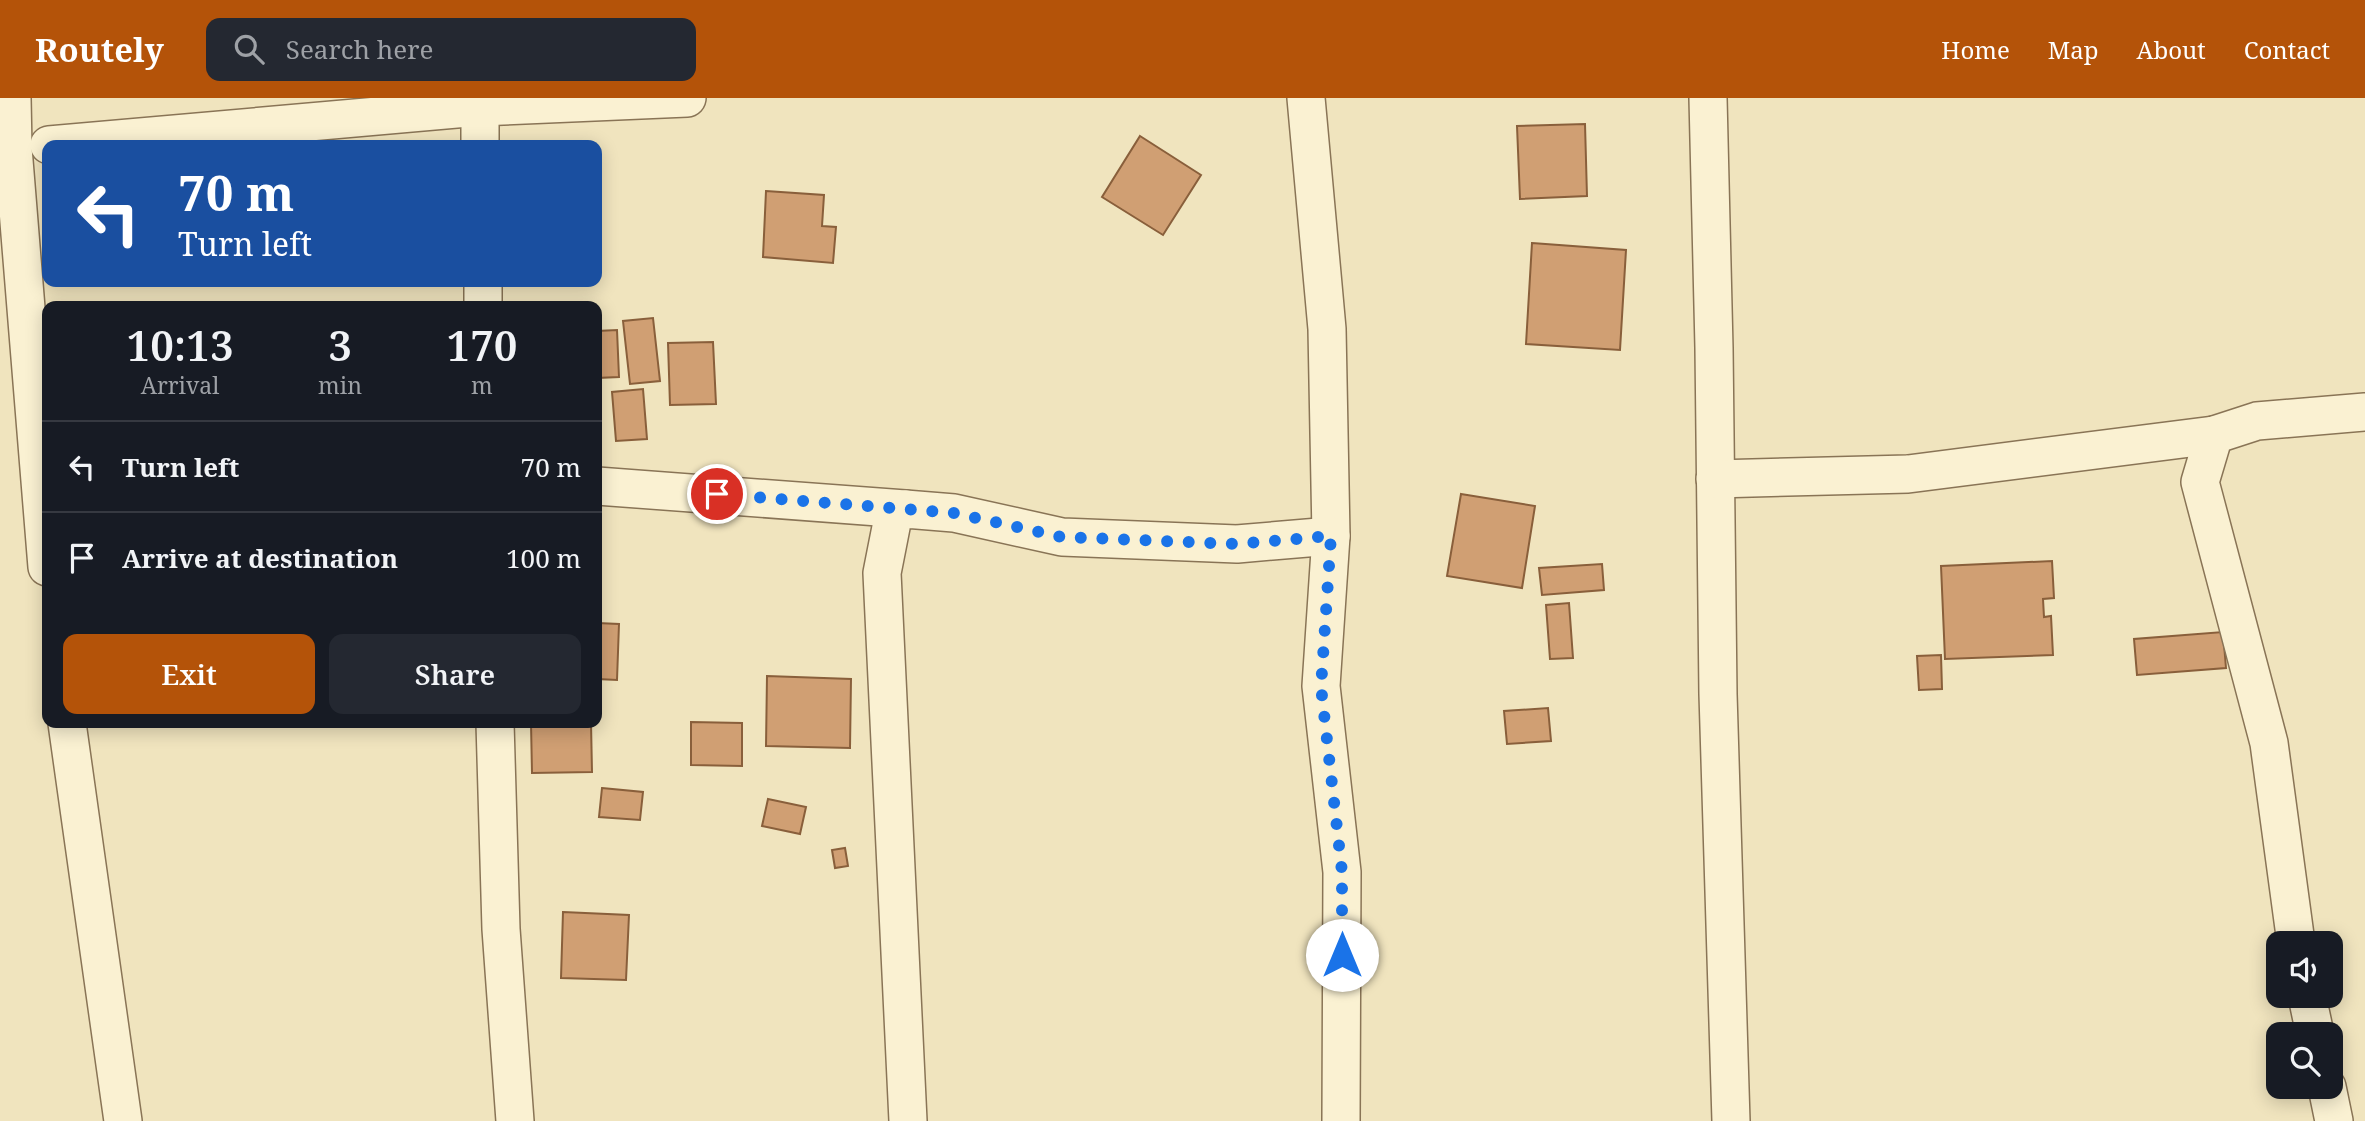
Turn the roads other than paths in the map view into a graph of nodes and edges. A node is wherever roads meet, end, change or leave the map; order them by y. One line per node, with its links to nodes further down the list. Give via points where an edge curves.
1 (12, 98): 8 (street)
2 (687, 98): 5 (street)
3 (1306, 98): 15 (street, via 1327,329)
4 (1708, 98): 12 (street)
5 (480, 103): 6 (street); 7 (street)
6 (99, 140)
7 (480, 140)
8 (27, 147): 11 (street)
9 (2365, 412): 10 (street, via 2257,421)
10 (2214, 435): 12 (street, via 1908,474); 18 (street, via 2200,482 2269,743)
11 (42, 462)
12 (1715, 479): 24 (street)
13 (602, 485): 14 (street)
14 (905, 509): 15 (street, via 954,513 1062,537 1237,544); 22 (street, via 893,517 882,573)
15 (1331, 536): 23 (street, via 1321,687 1342,872)
16 (68, 728): 20 (street)
17 (495, 728): 21 (street, via 501,929)
18 (2294, 931)
19 (2329, 1099): 25 (street)
20 (123, 1121)
21 (515, 1121)
22 (908, 1121)
23 (1342, 1121)
24 (1731, 1121)
25 (2334, 1121)

